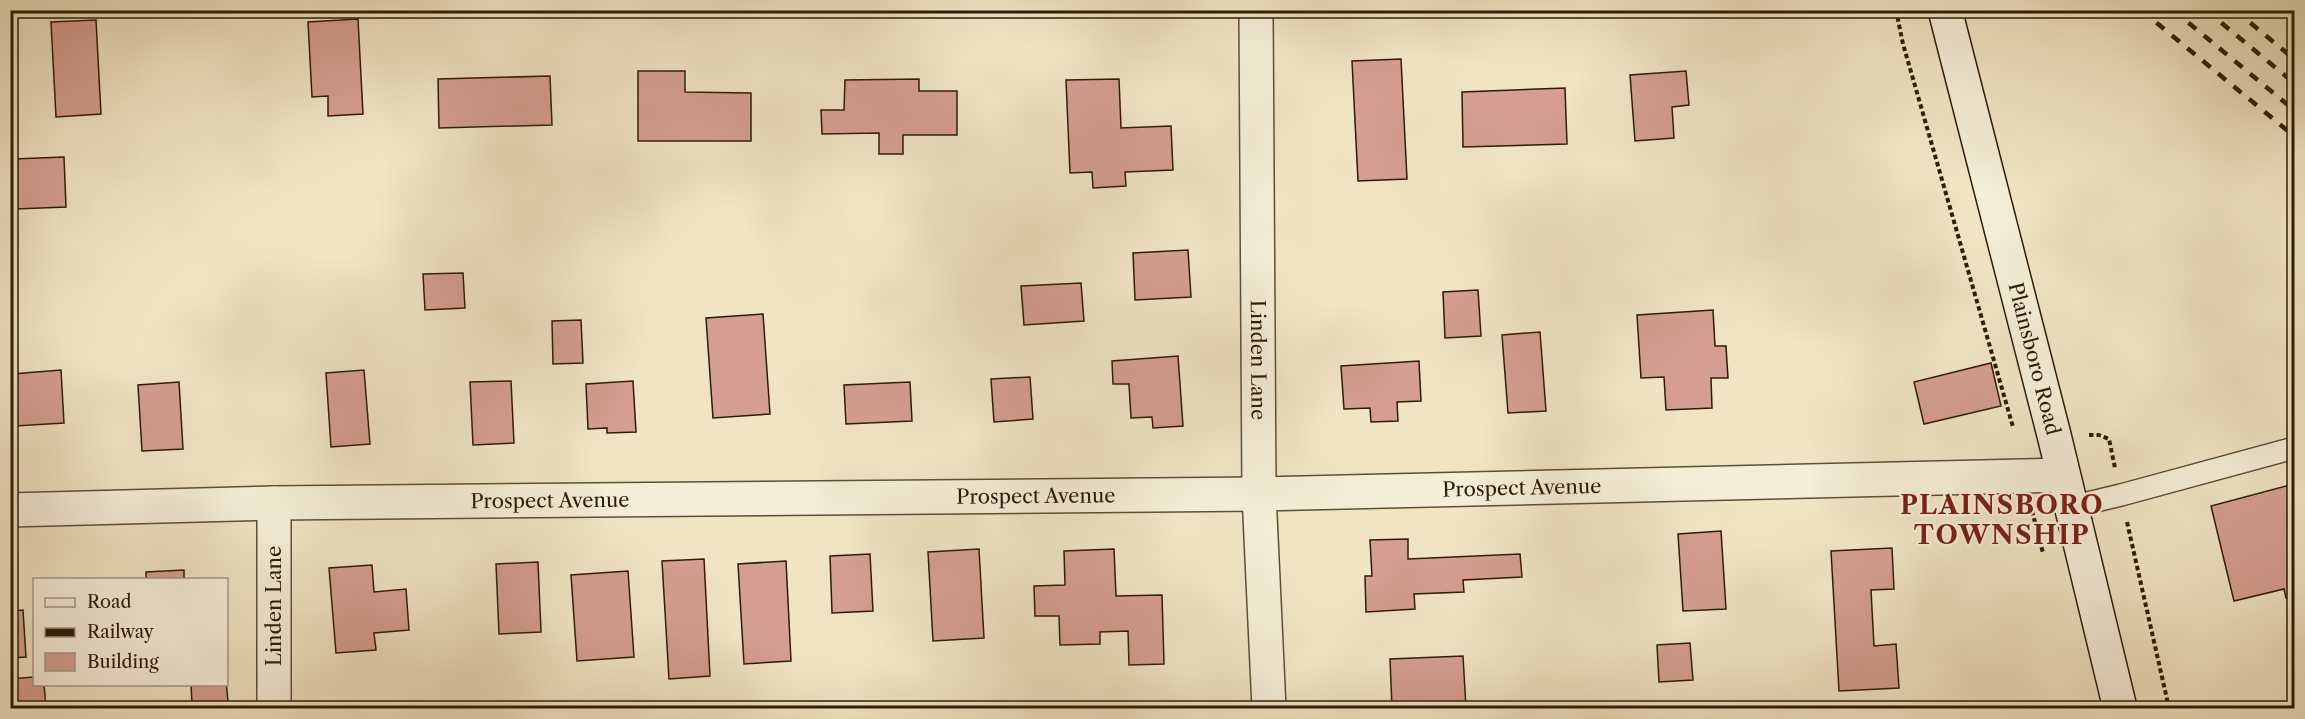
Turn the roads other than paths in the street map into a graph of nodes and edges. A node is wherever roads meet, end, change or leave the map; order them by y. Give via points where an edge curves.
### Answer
1 (1256, 10) edge
2 (1946, 10) edge
3 (2295, 448) edge
4 (2062, 475) junction
5 (1259, 494) junction
6 (274, 503) junction
7 (2071, 507) junction
8 (10, 510) edge
9 (274, 708) edge
10 (1269, 708) edge
11 (2120, 708) edge

1 - 5 street, Linden Lane
2 - 4 street, Plainsboro Road
3 - 7 lane
4 - 5 street, Prospect Avenue
4 - 7 street, Plainsboro Road
5 - 6 street, Prospect Avenue
5 - 10 street, Linden Lane
6 - 8 street, Prospect Avenue
6 - 9 street, Linden Lane
7 - 11 street, Plainsboro Road

